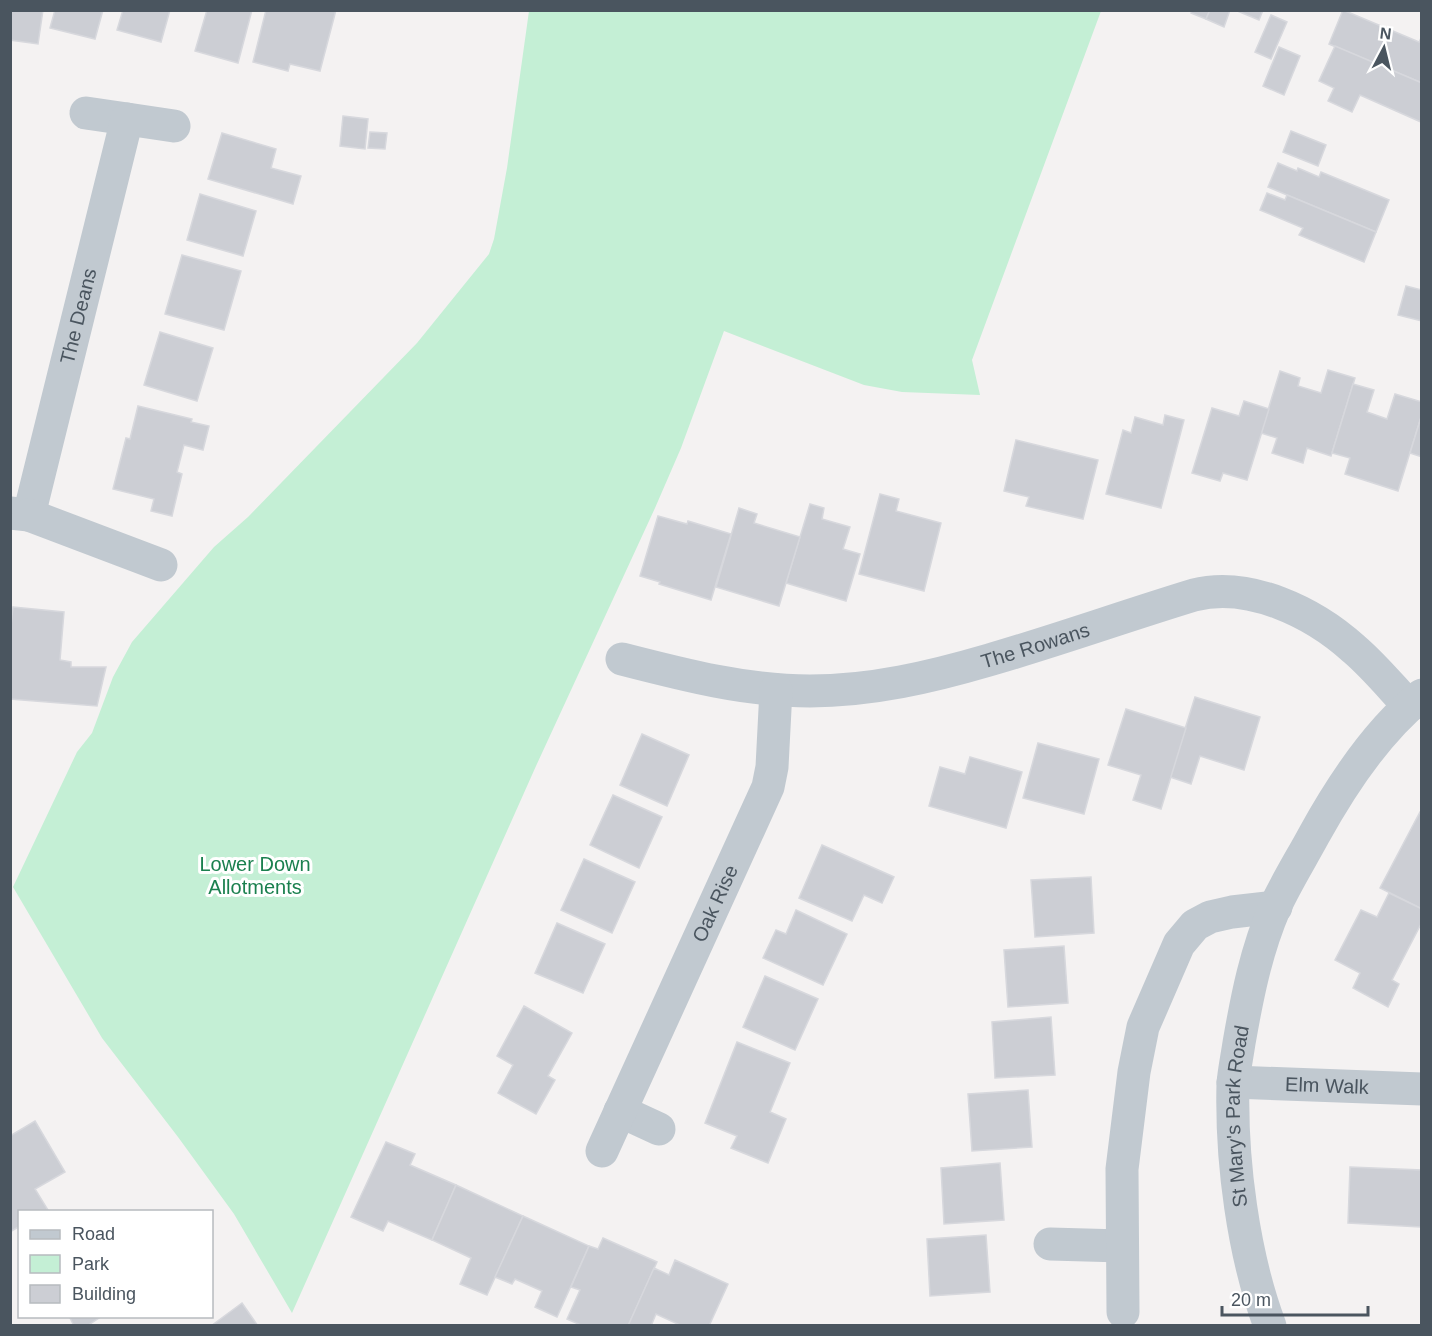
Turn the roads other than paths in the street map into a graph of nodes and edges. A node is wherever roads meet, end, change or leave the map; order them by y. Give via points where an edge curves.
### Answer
1 (86, 113) dead end
2 (127, 119) junction
3 (174, 126) dead end
4 (20, 514) edge
5 (161, 565) dead end
6 (622, 658) dead end
7 (776, 690) junction
8 (1415, 700) edge
9 (1276, 907) junction
10 (1233, 1082) junction
11 (1422, 1089) edge
12 (620, 1111) junction
13 (659, 1129) dead end
14 (602, 1151) dead end
15 (1050, 1244) dead end
16 (1122, 1246) junction
17 (1123, 1312) dead end
18 (1270, 1326) edge

1 - 2 street
2 - 3 street
2 - 4 street, The Deans
4 - 5 street, The Deans
6 - 7 street, The Rowans via 712,681
7 - 8 street, The Rowans via 837,691 939,675 1067,638 1194,595 1221,591 1266,599 1325,627
7 - 12 street, Oak Rise via 768,787
8 - 9 street, St Mary's Park Road via 1344,786
9 - 10 street, St Mary's Park Road via 1258,953 1245,1005
9 - 16 street via 1210,917 1195,925 1179,944 1143,1027 1137,1054 1122,1168
10 - 11 street, Elm Walk
10 - 18 street, St Mary's Park Road via 1239,1196 1256,1283
12 - 13 street
12 - 14 street, Oak Rise
15 - 16 street
16 - 17 street

